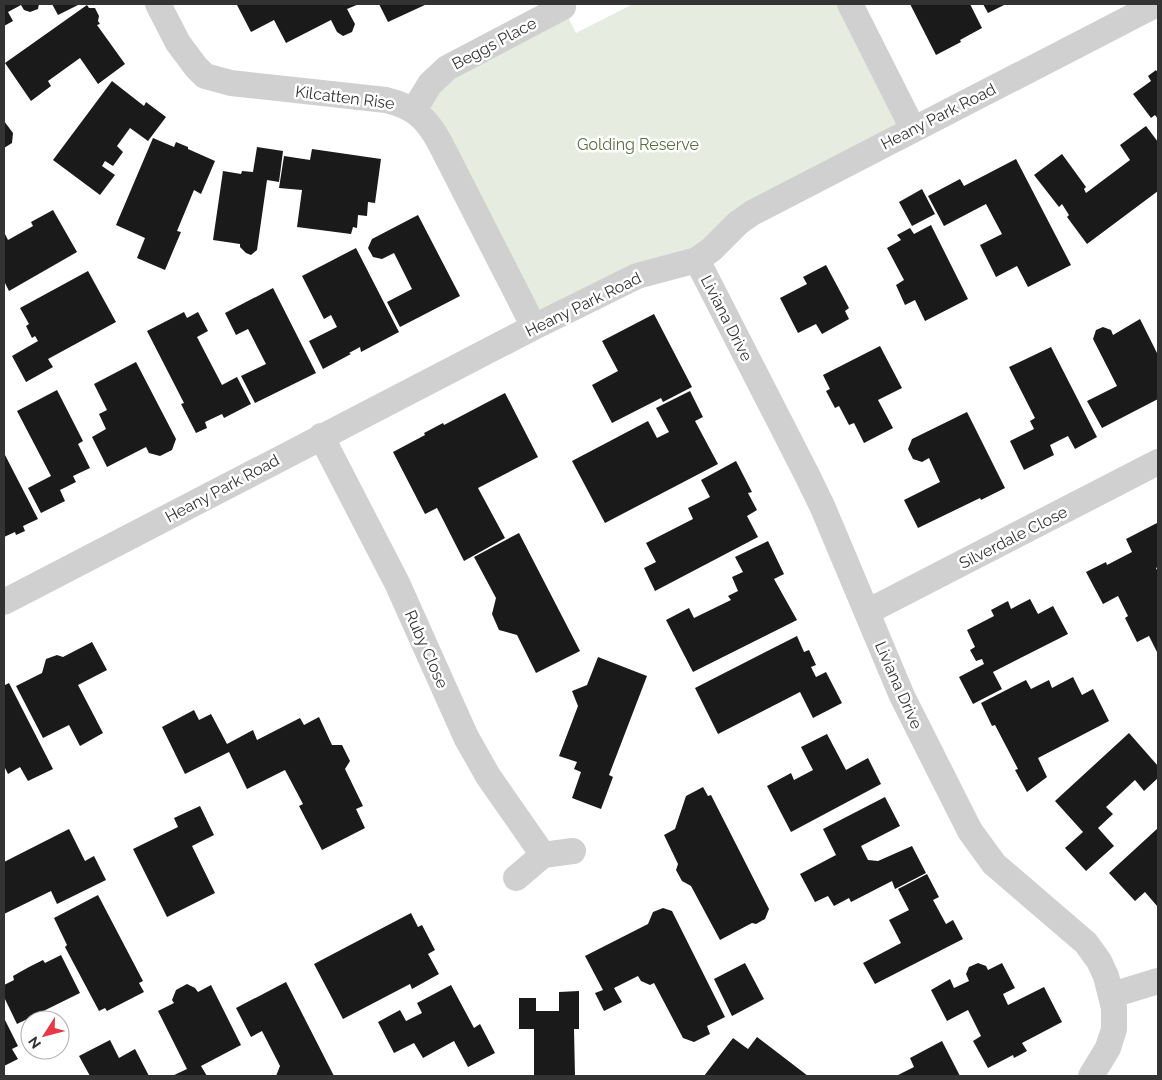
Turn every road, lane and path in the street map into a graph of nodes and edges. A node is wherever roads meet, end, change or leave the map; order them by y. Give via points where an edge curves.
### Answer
1 (158, 4) edge
2 (850, 4) edge
3 (1157, 4) edge
4 (563, 7) dead end
5 (414, 110) junction
6 (913, 129) junction
7 (697, 260) junction
8 (534, 327) junction
9 (322, 436) junction
10 (1158, 462) edge
11 (4, 602) edge
12 (867, 612) junction
13 (573, 851) dead end
14 (543, 855) junction
15 (516, 878) dead end
16 (1158, 981) edge
17 (1112, 995) junction
18 (1091, 1076) edge

1 - 5 street, Kilcatten Rise via 178,43 205,76 231,83 386,100
2 - 6 street
3 - 6 street, Heany Park Road
4 - 5 street, Beggs Place via 447,68 430,84
5 - 8 street, Kilcatten Rise via 426,120 436,136
6 - 7 street, Heany Park Road via 752,213
7 - 8 street, Heany Park Road via 638,276
7 - 12 street, Liviana Drive via 815,492
8 - 9 street, Heany Park Road
9 - 11 street, Heany Park Road
9 - 14 street, Ruby Close via 398,583 466,737 488,776
10 - 12 street, Silverdale Close
12 - 17 street, Liviana Drive via 902,696 970,831 994,864 1086,943 1106,976
13 - 14 street
14 - 15 street
16 - 17 street
17 - 18 street, Liviana Drive via 1114,1029 1108,1048

